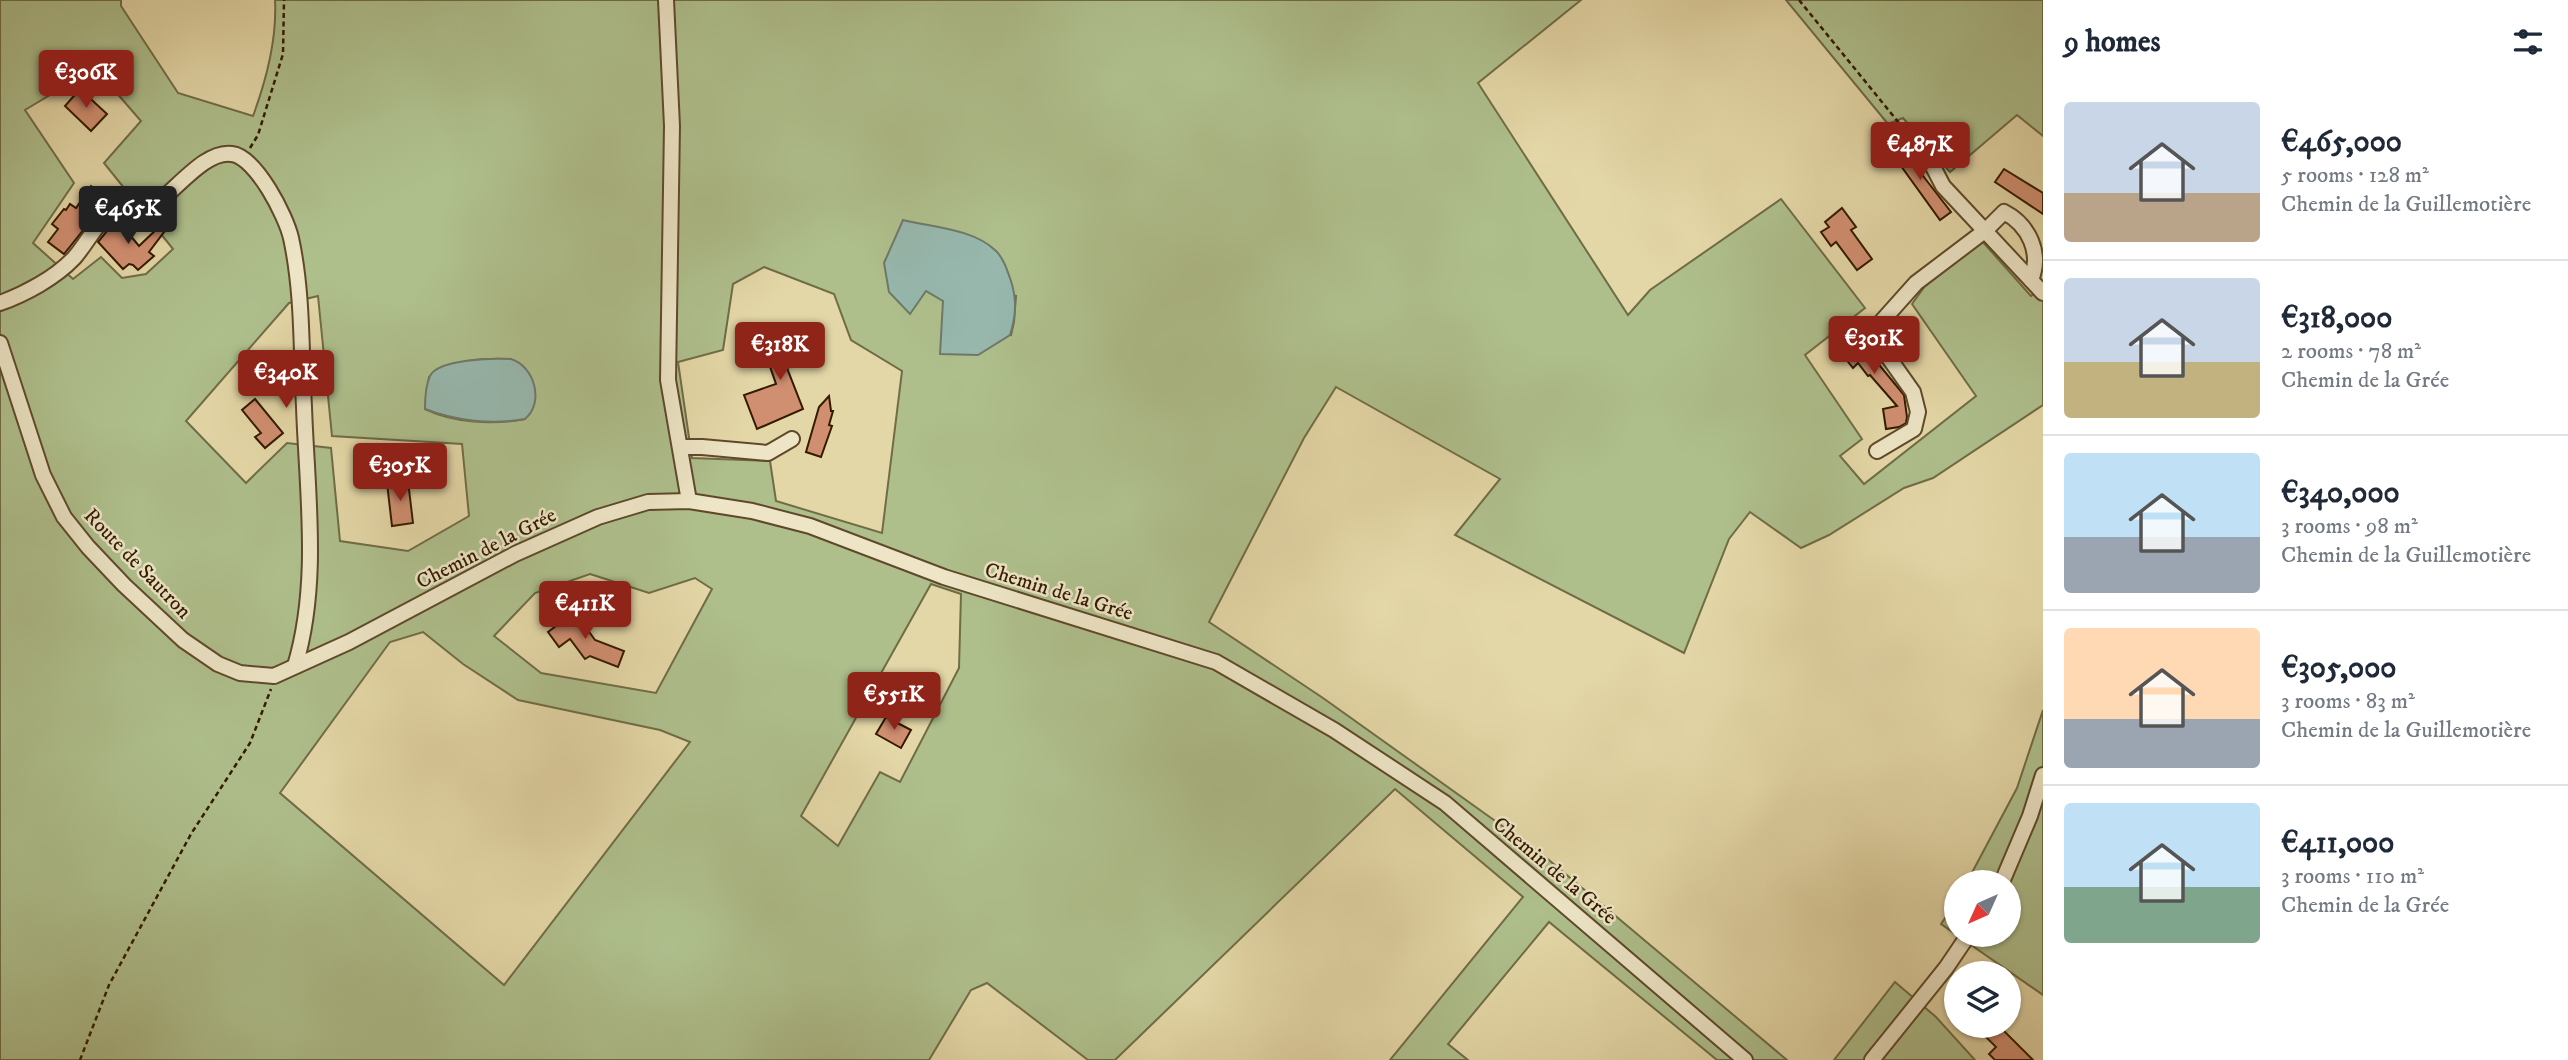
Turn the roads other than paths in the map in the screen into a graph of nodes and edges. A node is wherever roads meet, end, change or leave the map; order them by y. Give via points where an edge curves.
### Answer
1 (666, 0) edge
2 (1908, 134) road end
3 (1986, 230) junction
4 (2031, 280) junction
5 (2043, 293) edge
6 (0, 303) edge
7 (0, 343) edge
8 (793, 439) dead end
9 (681, 447) junction
10 (1877, 451) dead end
11 (689, 501) junction
12 (295, 666) junction
13 (274, 676) joint
14 (2043, 775) edge
15 (2007, 870) edge
16 (1960, 947) edge
17 (1745, 1060) edge
18 (1872, 1060) edge

1 - 9 street via 672,126 668,380
2 - 3 street via 1928,157 1943,186
3 - 4 street
3 - 4 street via 2004,212 2013,217 2036,254
3 - 10 street via 1916,283 1882,321 1877,341 1913,392 1918,412 1914,429
4 - 5 street
6 - 12 street via 59,271 111,211 138,216 213,157 233,153 258,175 284,218 299,288 309,601
7 - 13 street, Route de Sautron via 43,475 64,517 88,547 183,640 240,673
8 - 9 street via 768,453
9 - 11 street
11 - 12 street, Chemin de la Grée via 648,502 598,517
11 - 17 street, Chemin de la Grée via 810,526 944,577 1216,662 1334,730 1445,803
12 - 13 street, Chemin de la Grée
14 - 15 street
16 - 18 street

